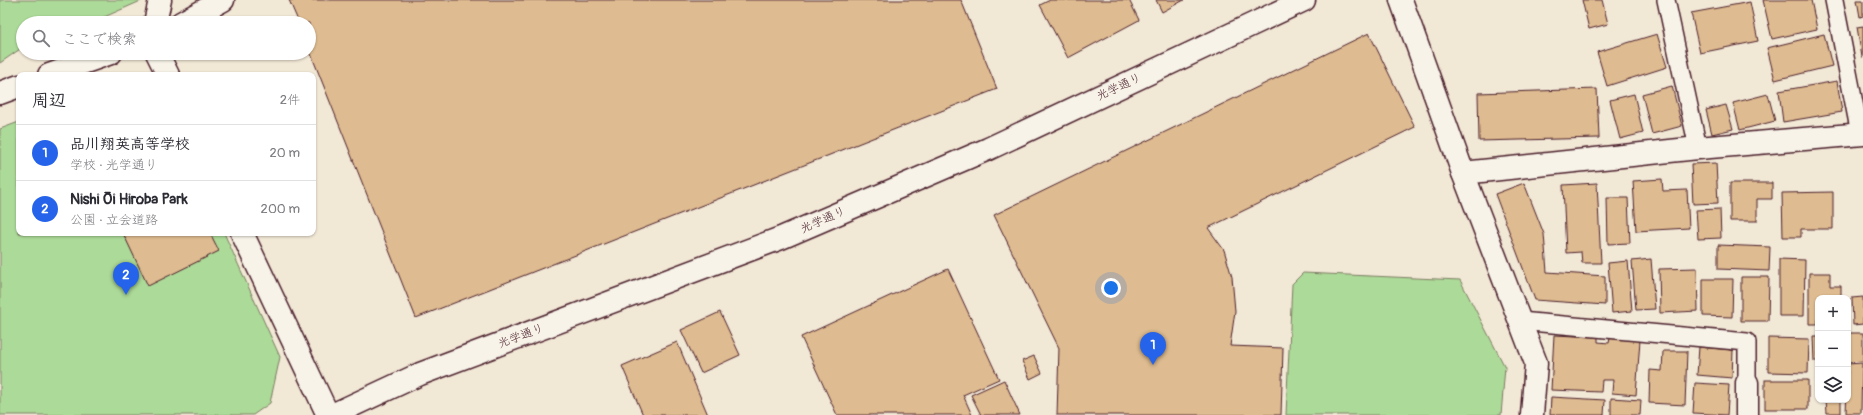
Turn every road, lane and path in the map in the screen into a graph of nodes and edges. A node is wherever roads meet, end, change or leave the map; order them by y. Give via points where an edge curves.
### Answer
1 (160, 0) edge
2 (223, 0) edge
3 (1304, 0) edge
4 (1401, 0) edge
5 (1666, 0) edge
6 (1834, 0) edge
7 (157, 16) edge
8 (194, 16) edge
9 (91, 60) edge
10 (161, 60) edge
11 (57, 72) edge
12 (167, 72) edge
13 (16, 87) edge
14 (0, 93) edge
15 (1861, 134) edge
16 (1698, 148) junction
17 (1463, 173) junction
18 (243, 236) edge
19 (1520, 321) junction
20 (1747, 383) joint
21 (328, 415) edge
22 (332, 415) edge
23 (1532, 415) edge
24 (1747, 415) edge

1 - 7 street
2 - 8 street
3 - 22 street, 光学通り via 988,148 781,238 420,374
4 - 17 street
5 - 16 lane
6 - 15 lane
9 - 11 street
10 - 12 street
13 - 14 street
15 - 16 street
16 - 17 street
17 - 19 street
18 - 21 street
19 - 20 lane via 1747,342
19 - 23 street via 1536,363
20 - 24 street

